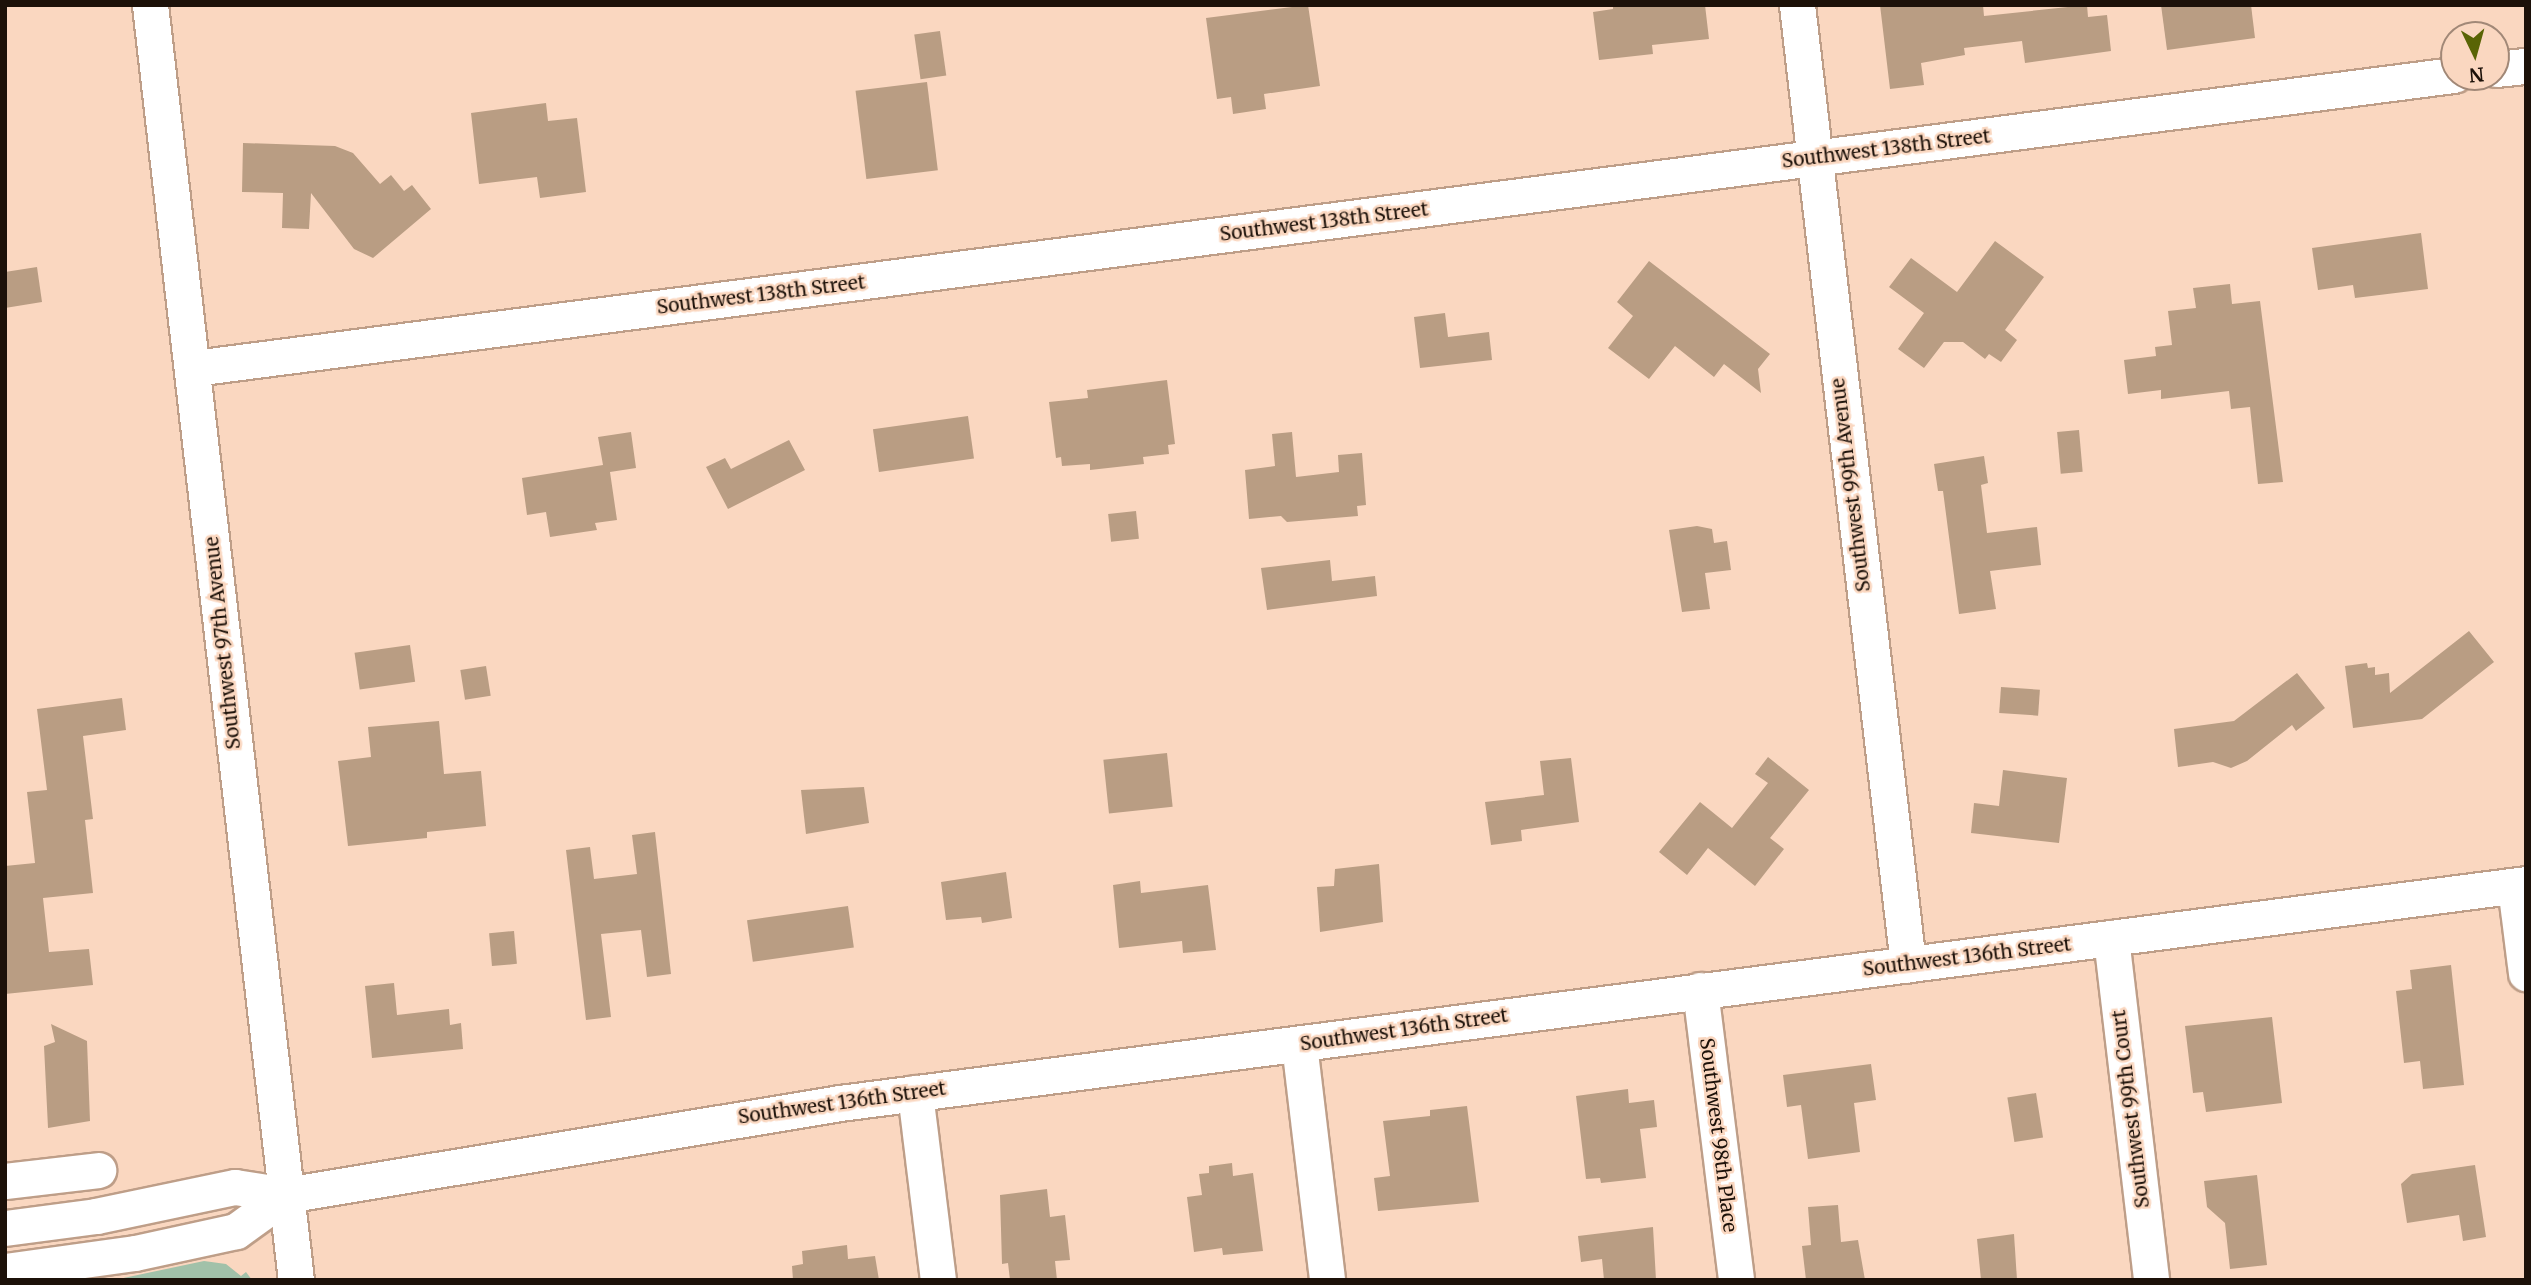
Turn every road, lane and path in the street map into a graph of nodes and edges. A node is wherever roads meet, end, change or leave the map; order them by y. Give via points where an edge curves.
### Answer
1 (150, 5) edge
2 (1797, 5) edge
3 (2440, 77) edge
4 (1815, 158) junction
5 (194, 368) junction
6 (2520, 885) edge
7 (2111, 938) junction
8 (1908, 965) junction
9 (2526, 973) edge
10 (1700, 990) junction
11 (1298, 1044) junction
12 (915, 1093) junction
13 (98, 1170) dead end
14 (5, 1181) edge
15 (286, 1195) junction
16 (5, 1228) edge
17 (5, 1270) edge
18 (296, 1280) edge
19 (938, 1280) edge
20 (1326, 1280) edge
21 (1736, 1280) edge
22 (2151, 1280) edge

1 - 5 street, Southwest 97th Avenue
2 - 4 street, Southwest 99th Avenue
3 - 4 street, Southwest 138th Street
4 - 5 street, Southwest 138th Street
4 - 8 street, Southwest 99th Avenue
5 - 15 street, Southwest 97th Avenue
6 - 7 street, Southwest 136th Street
6 - 9 street
7 - 8 street, Southwest 136th Street
7 - 22 street, Southwest 99th Court
8 - 10 street, Southwest 136th Street
10 - 11 street, Southwest 136th Street
10 - 21 street, Southwest 98th Place
11 - 12 street, Southwest 136th Street
11 - 20 street
12 - 15 street, Southwest 136th Street via 712,1122
12 - 19 street
13 - 14 street
15 - 16 street, Southwest 136th Street via 235,1187 96,1216
15 - 17 street, Southwest 136th Street via 236,1231 135,1253
15 - 18 street, Southwest 97th Avenue

